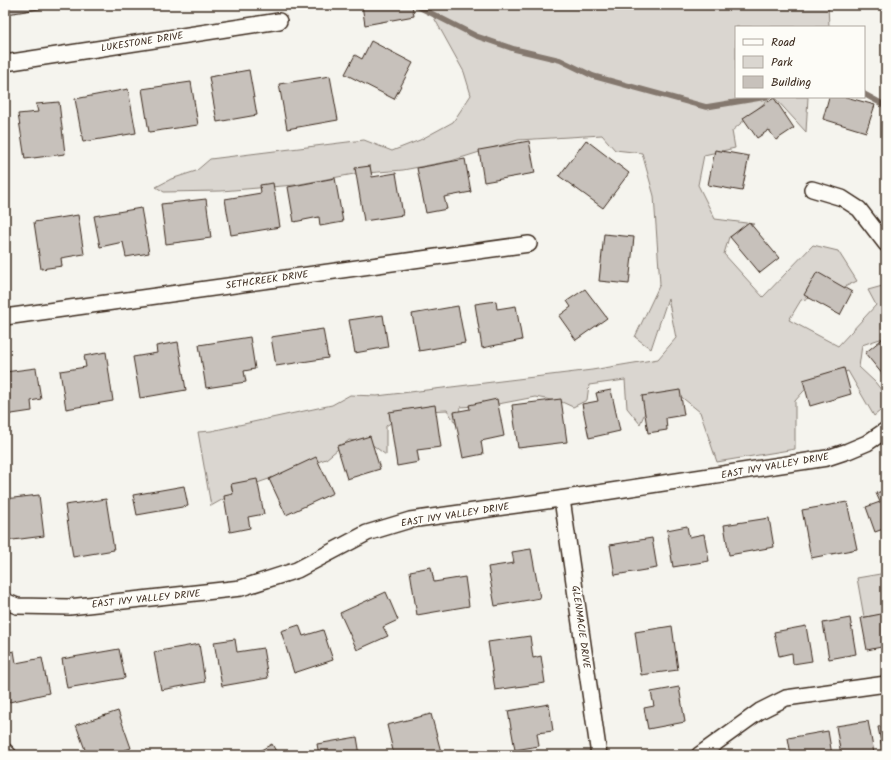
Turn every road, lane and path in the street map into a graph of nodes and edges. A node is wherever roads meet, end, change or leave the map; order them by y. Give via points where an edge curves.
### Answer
1 (279, 21) dead end
2 (5, 63) edge
3 (812, 189) dead end
4 (529, 244) dead end
5 (886, 244) edge
6 (6, 313) edge
7 (886, 430) edge
8 (562, 499) junction
9 (5, 601) edge
10 (886, 684) edge
11 (5, 751) edge
12 (9, 755) edge
13 (599, 755) edge
14 (699, 755) edge

1 - 2 street, LUKESTONE DRIVE
3 - 5 street via 842,198 859,209
4 - 6 street, SETHCREEK DRIVE
7 - 8 street, EAST IVY VALLEY DRIVE via 867,443 827,458
8 - 9 street, EAST IVY VALLEY DRIVE via 410,520 367,533 297,570 241,588 69,607 17,606
8 - 13 street, GLENMACIE DRIVE
10 - 14 street via 786,698 760,711
11 - 12 street

